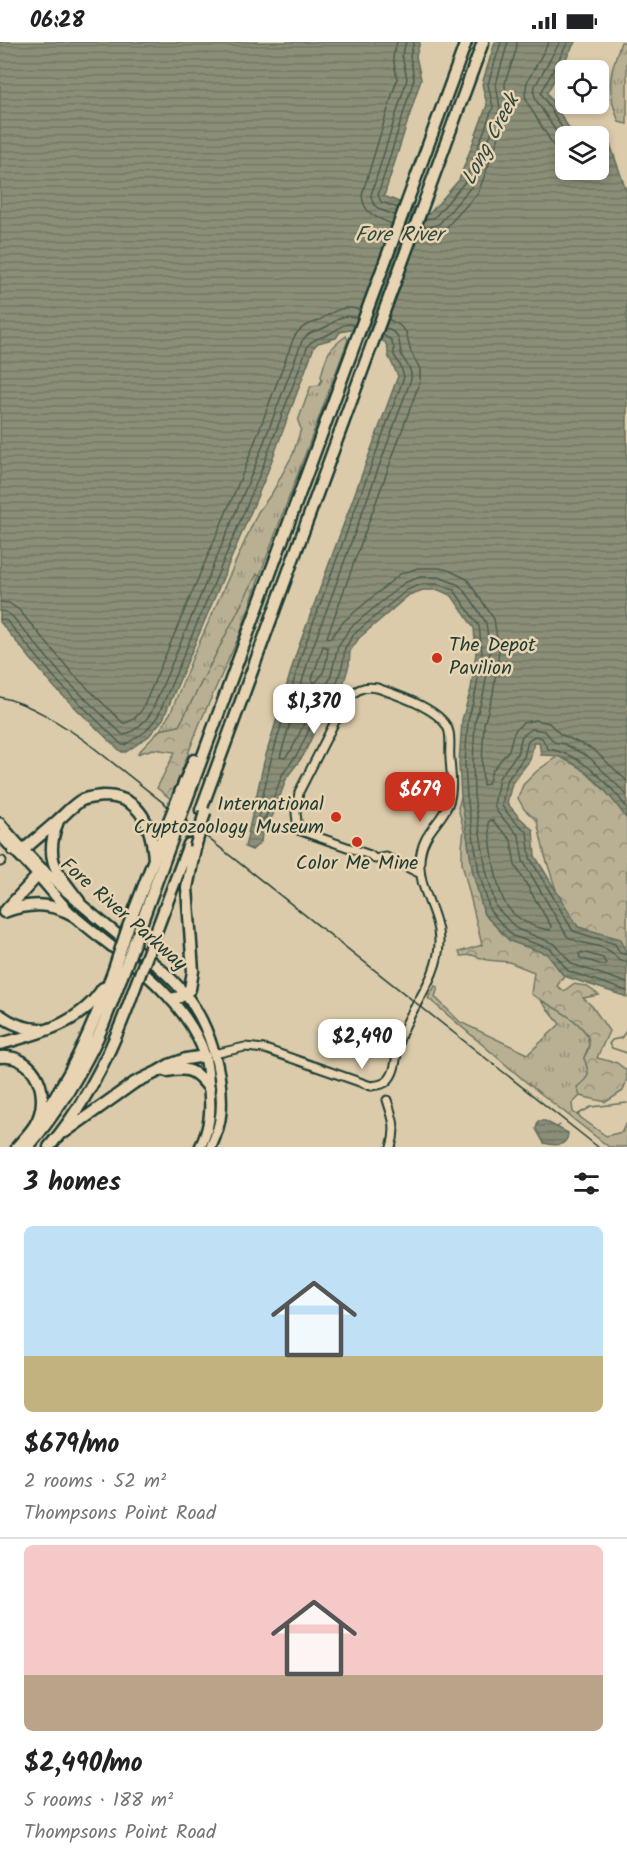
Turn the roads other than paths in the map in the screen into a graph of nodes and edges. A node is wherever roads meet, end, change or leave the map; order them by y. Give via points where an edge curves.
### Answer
1 (460, 42) edge
2 (466, 42) edge
3 (483, 42) edge
4 (449, 88) junction
5 (58, 821) junction
6 (0, 823) edge
7 (170, 831) junction
8 (0, 835) edge
9 (192, 846) junction
10 (18, 849) junction
11 (154, 860) junction
12 (41, 873) junction
13 (419, 873) junction
14 (79, 902) junction
15 (2, 914) edge
16 (73, 915) junction
17 (117, 974) junction
18 (185, 993) junction
19 (171, 999) junction
20 (0, 1015) edge
21 (56, 1028) junction
22 (0, 1044) edge
23 (209, 1055) junction
24 (0, 1057) edge
25 (158, 1072) junction
26 (209, 1088) junction
27 (387, 1100) dead end
28 (36, 1124) junction
29 (58, 1137) junction
30 (17, 1147) edge
31 (28, 1147) edge
32 (49, 1147) edge
33 (200, 1147) edge
34 (211, 1147) edge
35 (391, 1147) edge

1 - 4 highway
2 - 4 highway
3 - 9 highway, bridge via 217,767
4 - 7 highway, bridge
5 - 10 highway via 28,846
5 - 11 highway via 70,808 90,797 121,800 142,814 153,840
5 - 14 highway via 51,845 53,863
6 - 10 main road, Fore River Parkway
7 - 11 highway
7 - 17 highway, bridge via 137,935
8 - 10 main road, Fore River Parkway
9 - 18 highway via 187,888 193,971 190,989
9 - 29 highway, bridge via 112,1045
10 - 12 main road, Fore River Parkway
11 - 17 highway, bridge via 128,927
12 - 14 main road, Fore River Parkway
12 - 15 highway
12 - 16 main road, Fore River Parkway
13 - 13 street via 386,858 375,859 298,830 299,792 346,700 360,688 377,688 419,706 439,717 450,734 451,795 425,840
13 - 23 street via 436,918 439,951 431,979 412,1009 389,1080 371,1086 254,1047
14 - 18 main road, Fore River Parkway
15 - 16 highway via 21,906 40,905
16 - 19 main road, Fore River Parkway
17 - 21 highway via 92,1002
17 - 28 highway via 80,1052
17 - 31 highway via 99,1035 57,1109
18 - 19 highway
18 - 23 main road, Fore River Parkway via 210,1041
19 - 23 main road, Fore River Parkway
20 - 21 highway via 29,1028
21 - 22 highway
23 - 25 highway via 168,1065
23 - 26 main road, Fore River Parkway
23 - 34 main road, Fore River Parkway via 218,1068 221,1092 219,1127
24 - 28 highway via 21,1062 35,1073 42,1096
25 - 26 highway via 188,1069
25 - 29 highway via 134,1083
26 - 33 main road, Fore River Parkway via 209,1120
27 - 35 street via 393,1113 395,1136
28 - 30 highway
29 - 32 highway

